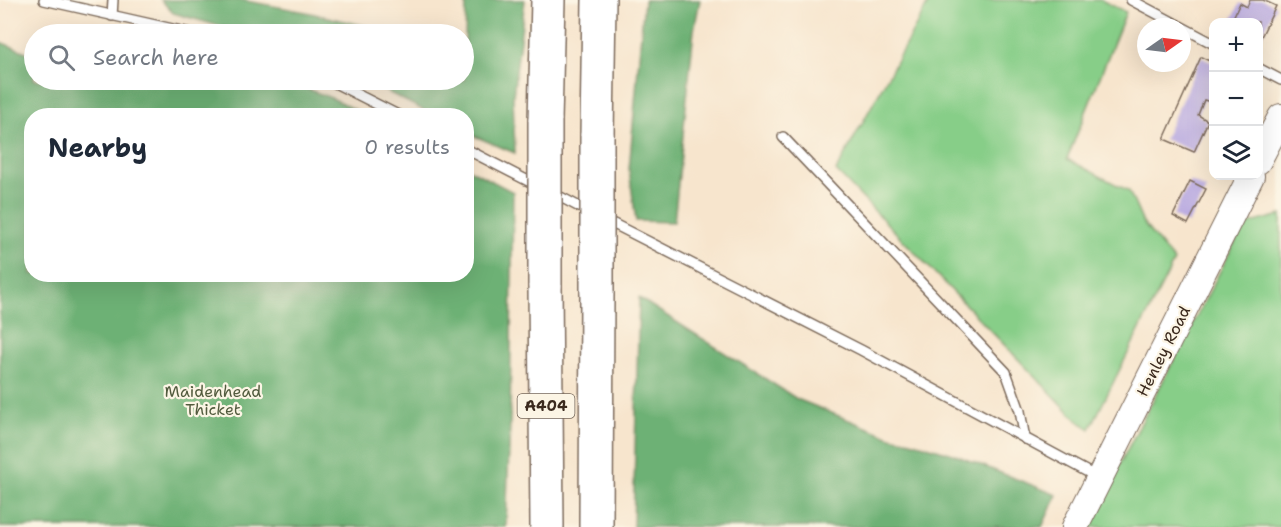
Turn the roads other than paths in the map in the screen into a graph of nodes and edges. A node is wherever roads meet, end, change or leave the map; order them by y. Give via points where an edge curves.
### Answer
1 (44, 0) edge
2 (113, 0) edge
3 (548, 0) edge
4 (599, 0) edge
5 (1131, 0) edge
6 (112, 16) junction
7 (149, 24) edge
8 (1209, 41) edge
9 (1263, 71) edge
10 (1281, 80) edge
11 (349, 90) edge
12 (384, 108) edge
13 (1281, 117) edge
14 (783, 137) dead end
15 (1263, 151) edge
16 (474, 153) edge
17 (1249, 180) edge
18 (1025, 439) junction
19 (1099, 478) junction
20 (547, 527) edge
21 (596, 527) edge
22 (1075, 527) edge

1 - 6 lane
2 - 6 lane
3 - 20 highway, A404, bridge via 544,122
4 - 21 highway, A404, bridge
5 - 8 lane
6 - 7 lane
9 - 10 lane
11 - 12 lane
13 - 15 street
14 - 18 lane via 1006,372
16 - 18 lane via 861,350
17 - 19 street, Henley Road
18 - 19 lane
19 - 22 street, Henley Road

